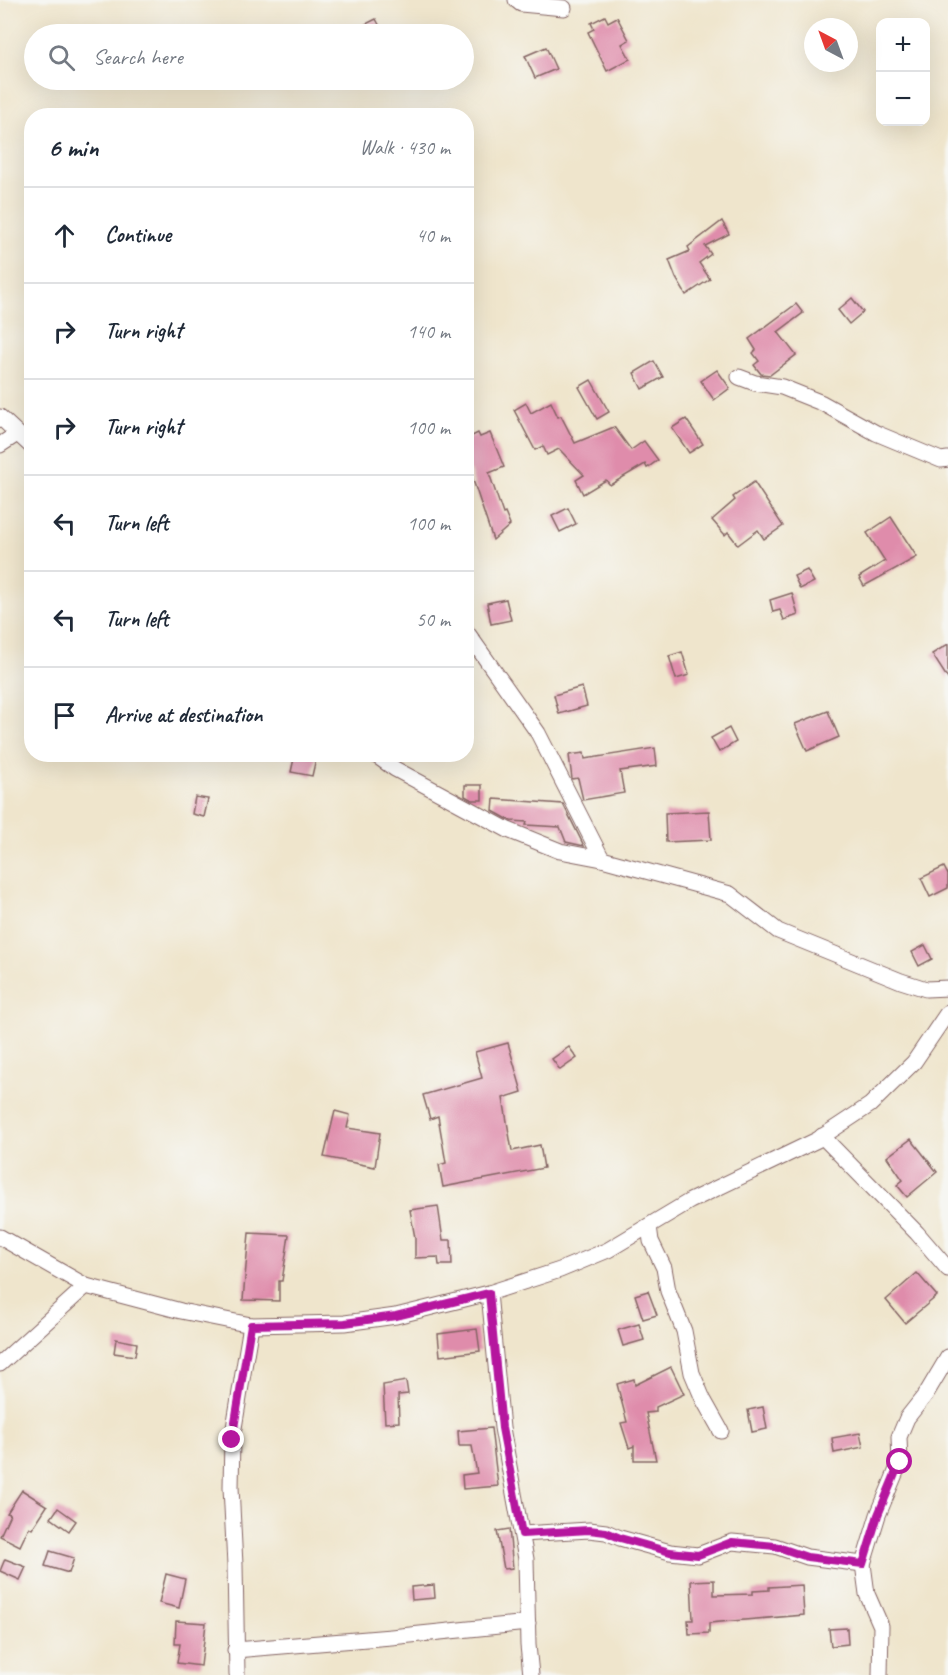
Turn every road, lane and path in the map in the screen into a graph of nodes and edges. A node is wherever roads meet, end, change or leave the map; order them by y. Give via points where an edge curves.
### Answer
1 (516, 0) edge
2 (564, 8) dead end
3 (739, 377) dead end
4 (0, 417) edge
5 (0, 427) edge
6 (17, 434) junction
7 (24, 440) edge
8 (0, 446) edge
9 (948, 459) edge
10 (474, 642) edge
11 (385, 762) edge
12 (602, 859) junction
13 (948, 988) edge
14 (948, 1012) edge
15 (822, 1136) junction
16 (649, 1226) junction
17 (0, 1236) edge
18 (948, 1269) edge
19 (86, 1286) junction
20 (489, 1293) junction
21 (251, 1325) junction
22 (948, 1357) edge
23 (0, 1364) edge
24 (721, 1431) dead end
25 (522, 1534) junction
26 (863, 1564) junction
27 (528, 1623) junction
28 (235, 1650) junction
29 (237, 1675) edge
30 (531, 1675) edge
31 (880, 1675) edge

1 - 2 street via 521,4
3 - 9 street via 782,387 822,403 876,433
4 - 6 street
5 - 6 street
6 - 7 street
6 - 8 street
10 - 12 street via 538,733
11 - 12 street via 508,831 560,851
12 - 13 street via 730,894 778,931 901,981 926,989
14 - 15 street via 914,1062 870,1105
15 - 16 street via 690,1201
15 - 18 street
16 - 20 street via 608,1250
16 - 24 street via 684,1331 692,1373
17 - 19 street
19 - 21 street
19 - 23 street
20 - 21 street via 355,1322
20 - 25 street via 502,1428
21 - 28 street via 232,1440
22 - 26 street via 907,1418 899,1437 900,1462
25 - 26 street via 606,1532 670,1552 698,1555 732,1542 775,1546 807,1557
25 - 27 street
26 - 31 street via 867,1594 881,1626
27 - 28 street
27 - 30 street
28 - 29 street

